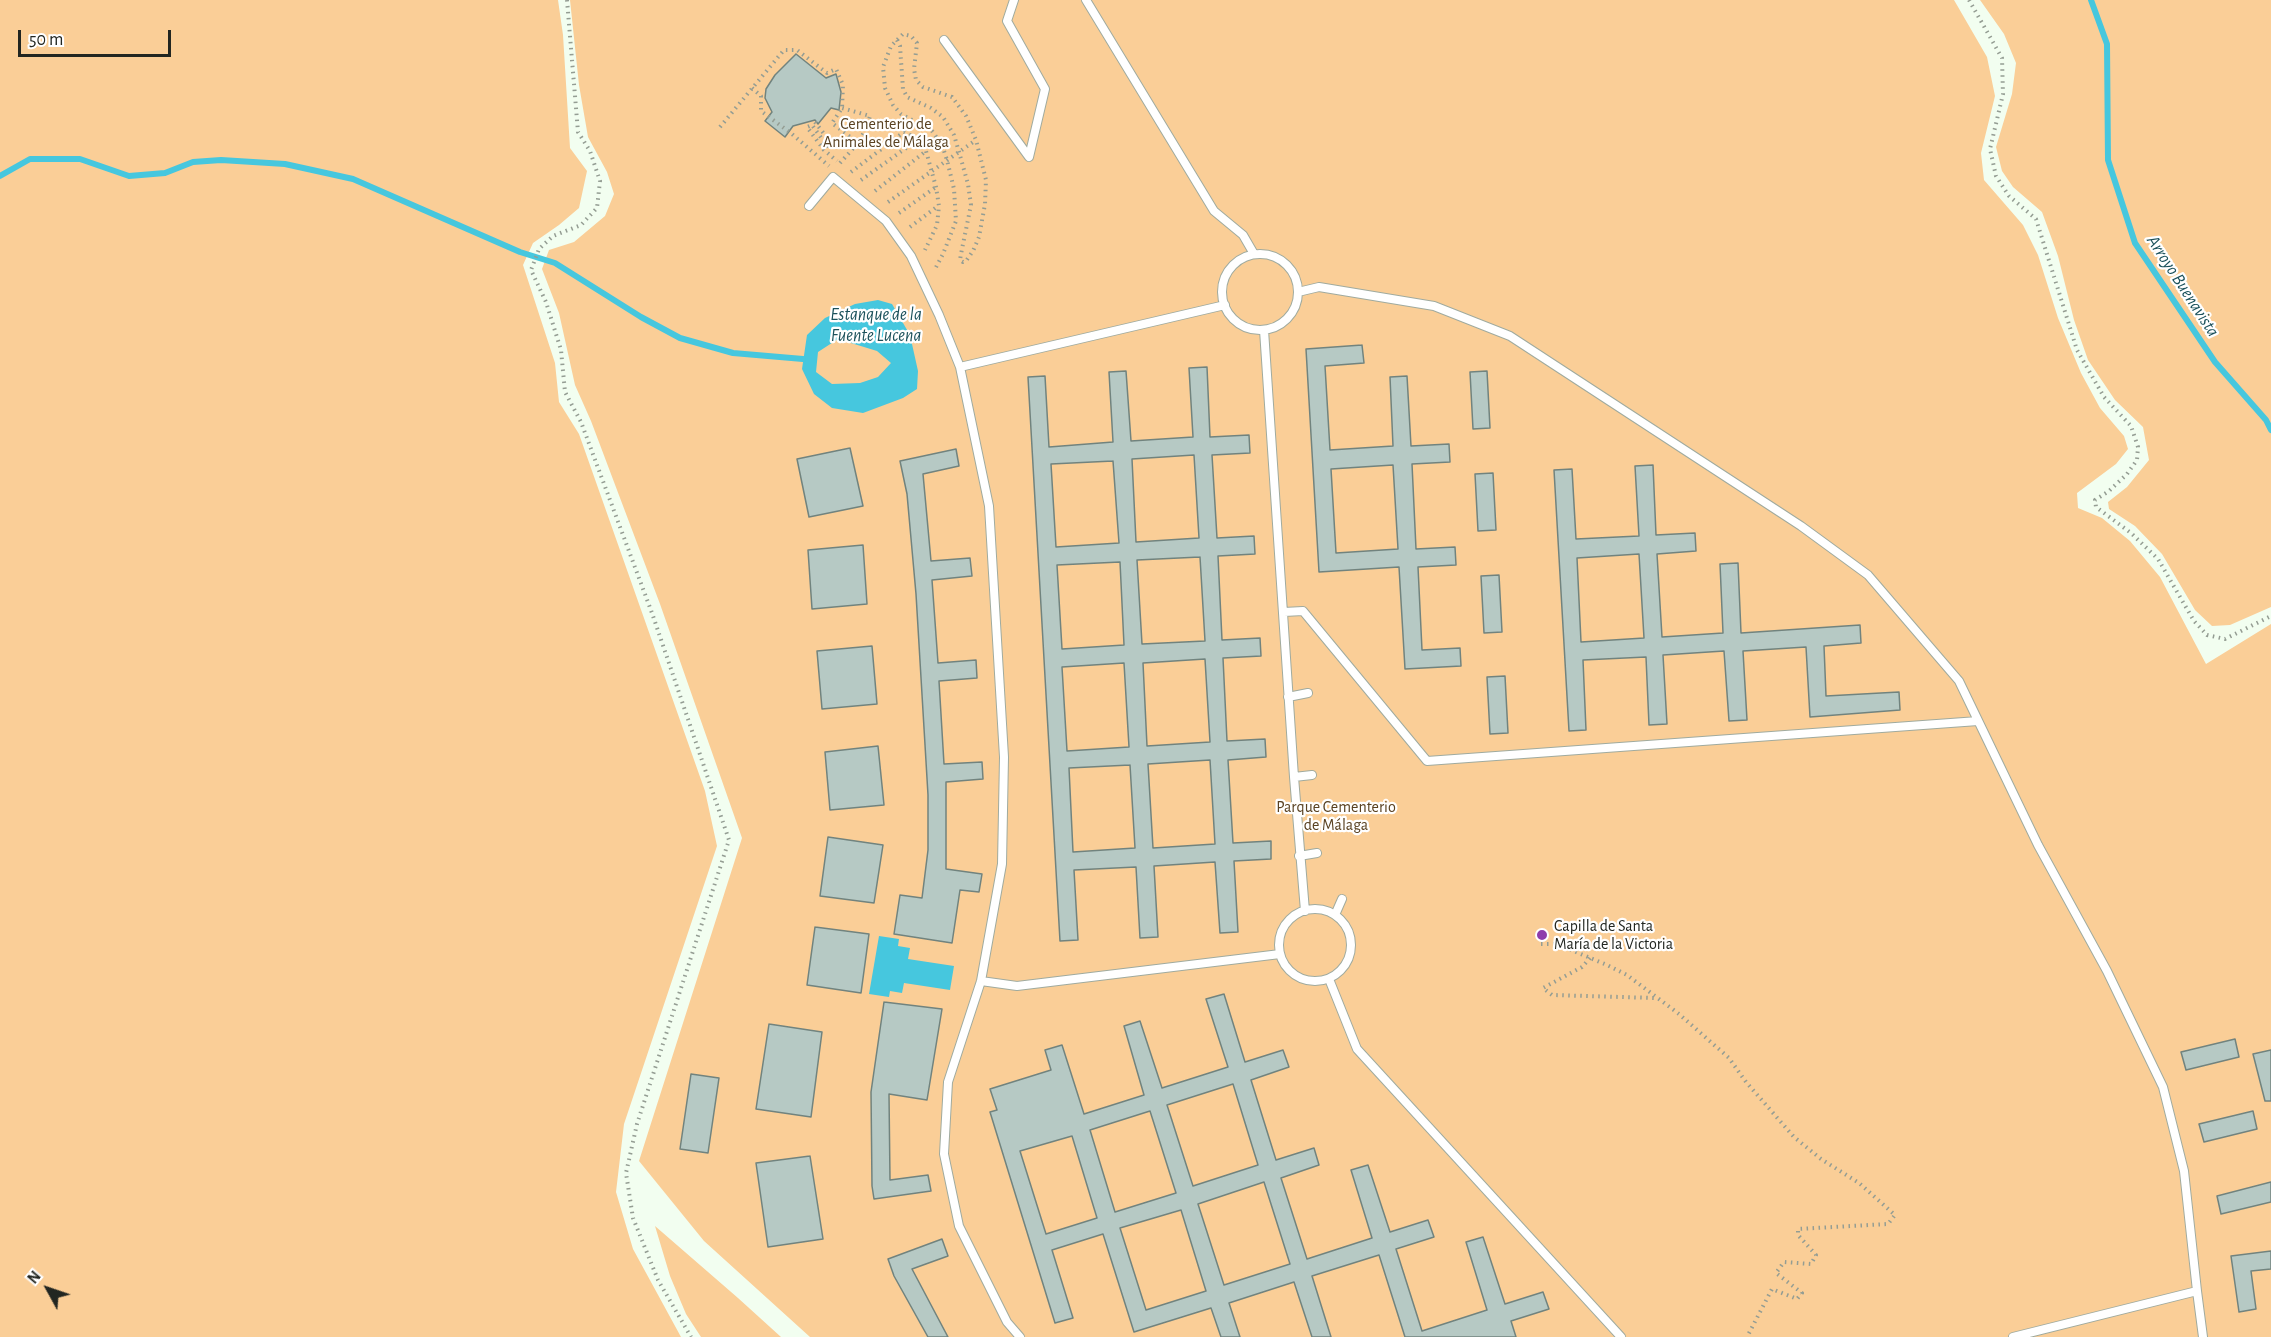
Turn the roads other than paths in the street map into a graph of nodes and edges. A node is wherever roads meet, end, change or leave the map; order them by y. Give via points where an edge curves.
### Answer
1 (1014, 0) edge
2 (1086, 0) edge
3 (944, 40) dead end
4 (809, 206) dead end
5 (1254, 254) junction
6 (1298, 292) junction
7 (1224, 305) junction
8 (1264, 330) junction
9 (960, 367) junction
10 (1284, 612) junction
11 (1308, 693) dead end
12 (1288, 697) junction
13 (1978, 721) junction
14 (1312, 775) dead end
15 (1294, 777) junction
16 (1317, 854) dead end
17 (1299, 856) junction
18 (1342, 899) dead end
19 (1305, 911) junction
20 (1335, 915) junction
21 (1280, 954) junction
22 (1329, 979) junction
23 (981, 981) junction
24 (2197, 1291) junction
25 (1020, 1337) edge
26 (1621, 1337) edge
27 (2013, 1337) edge
28 (2204, 1337) edge

1 - 3 lane via 1007,21 1046,88 1029,158
2 - 5 lane via 1214,211 1243,235
4 - 9 lane via 833,177 886,221 911,256
5 - 6 lane via 1270,255 1285,263 1295,276
5 - 7 lane via 1227,273 1222,289
6 - 8 lane via 1288,317
6 - 13 lane via 1319,287 1434,306 1509,336 1801,526 1868,575 1959,681
7 - 8 lane via 1233,319 1247,328
7 - 9 lane
8 - 10 lane
9 - 23 lane via 989,506 1004,757 1002,864
10 - 12 lane
10 - 13 lane via 1303,611 1427,761
11 - 12 lane
12 - 15 lane
13 - 24 lane via 2163,1087 2184,1171
14 - 15 lane
15 - 17 lane
16 - 17 lane
17 - 19 lane
18 - 20 lane
19 - 20 lane via 1326,910
19 - 21 lane via 1284,927 1279,940
20 - 22 lane via 1347,926 1352,941 1350,957 1342,970
21 - 22 lane via 1286,968 1298,978 1314,982
21 - 23 lane via 1017,986
22 - 26 lane via 1357,1049
23 - 25 lane via 948,1082 944,1154 959,1226 1007,1322
24 - 27 lane
24 - 28 lane

